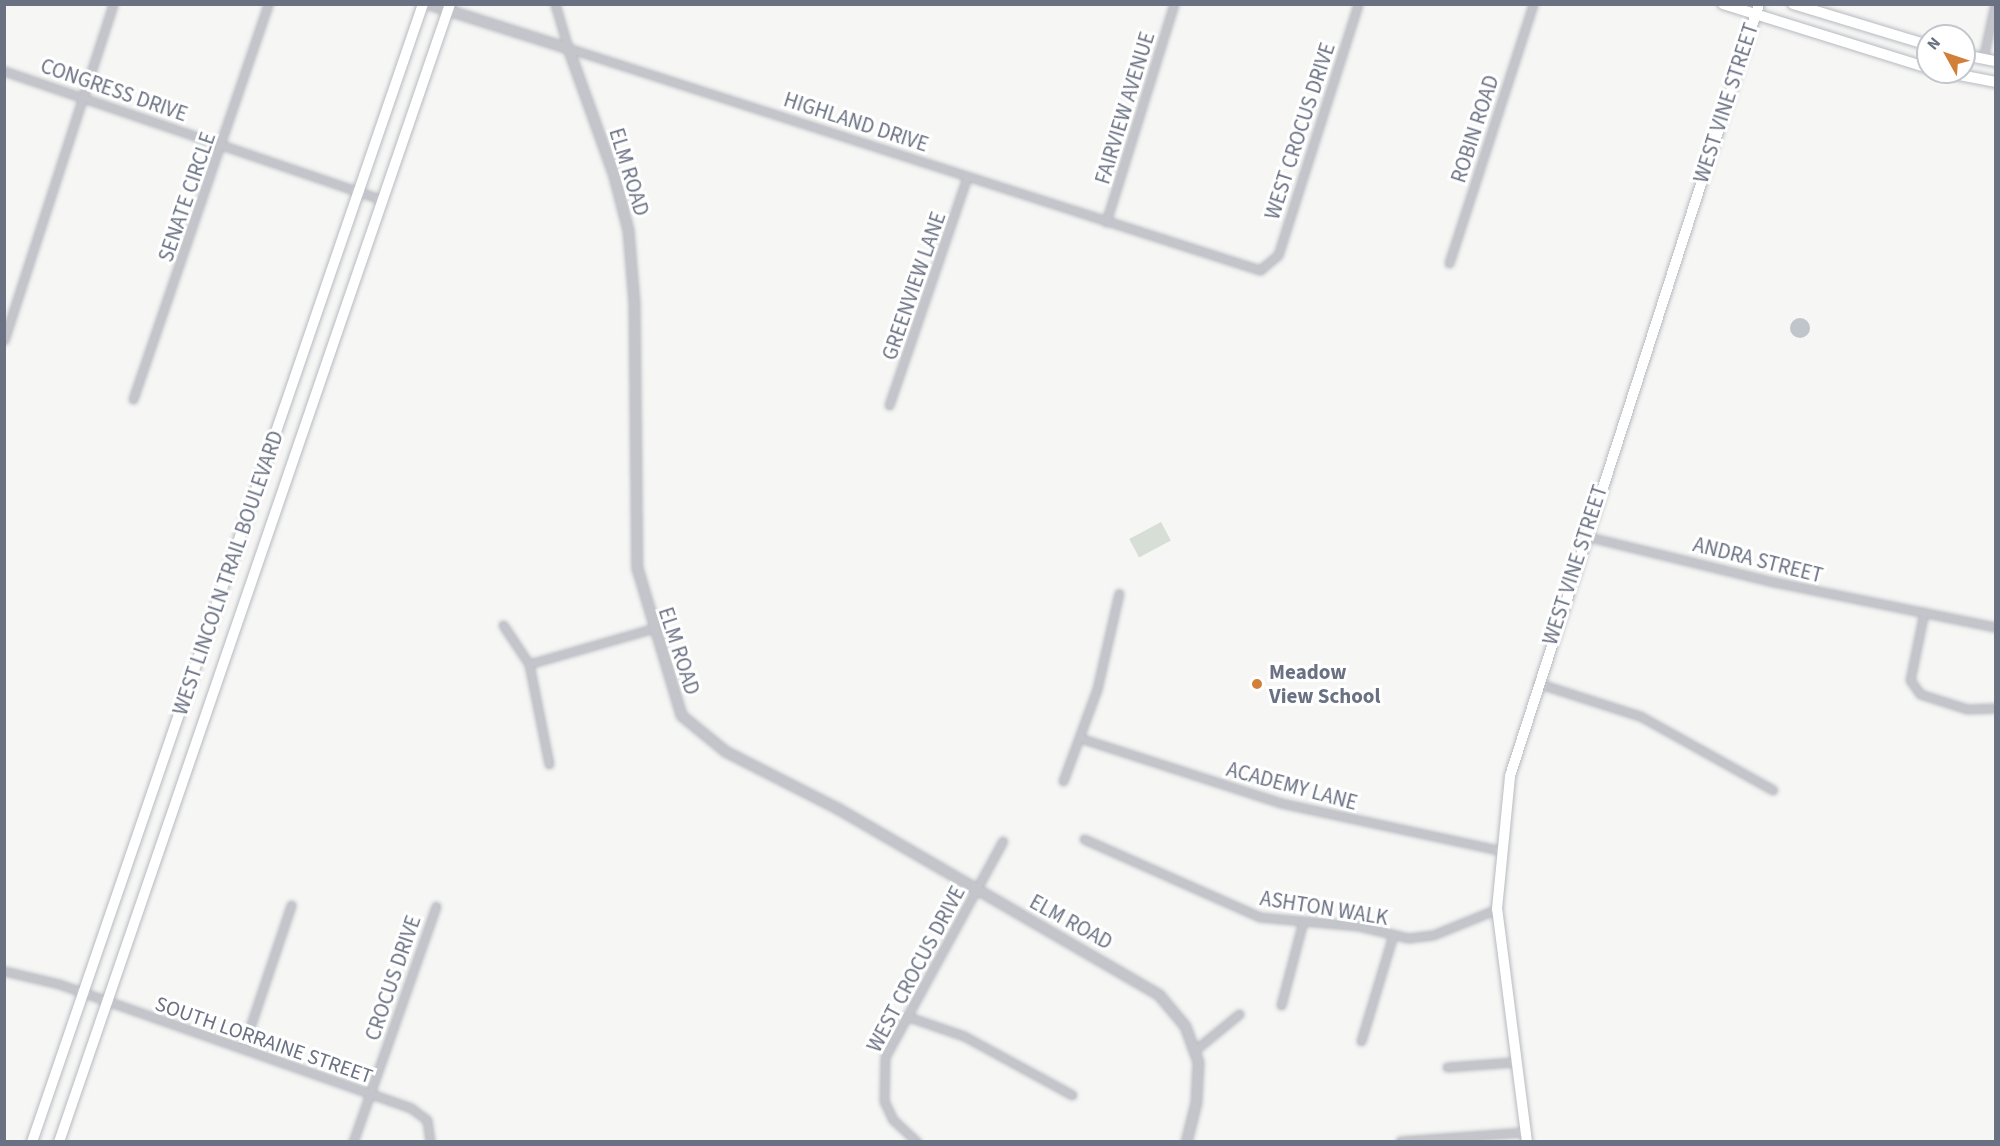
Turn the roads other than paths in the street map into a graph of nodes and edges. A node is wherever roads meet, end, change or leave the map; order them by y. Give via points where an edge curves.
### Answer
1 (113, 4) edge
2 (268, 4) edge
3 (423, 4) edge
4 (429, 4) edge
5 (555, 4) edge
6 (1174, 4) edge
7 (1358, 4) edge
8 (1533, 4) edge
9 (1723, 4) edge
10 (1793, 4) edge
11 (1995, 4) edge
12 (449, 7) edge
13 (1757, 10) edge
14 (1916, 41) edge
15 (568, 48) junction
16 (1976, 58) edge
17 (1983, 59) junction
18 (1995, 61) edge
19 (1916, 64) edge
20 (4, 70) edge
21 (1976, 78) edge
22 (1995, 82) edge
23 (83, 97) junction
24 (223, 145) junction
25 (967, 177) junction
26 (359, 192) junction
27 (383, 200) junction
28 (1106, 222) junction
29 (1449, 263) dead end
30 (1271, 266) joint
31 (4, 340) edge
32 (133, 399) dead end
33 (889, 405) dead end
34 (1584, 535) junction
35 (1119, 593) dead end
36 (1924, 612) junction
37 (503, 625) dead end
38 (1995, 627) edge
39 (651, 629) junction
40 (529, 664) junction
41 (1536, 683) junction
42 (1995, 708) edge
43 (1080, 738) junction
44 (549, 764) dead end
45 (1063, 781) dead end
46 (1773, 790) dead end
47 (1084, 838) dead end
48 (1003, 841) dead end
49 (1499, 849) junction
50 (977, 890) junction
51 (291, 905) dead end
52 (436, 906) dead end
53 (1497, 909) junction
54 (1303, 921) junction
55 (1393, 935) junction
56 (4, 971) edge
57 (83, 993) junction
58 (108, 1004) junction
59 (1281, 1005) dead end
60 (1239, 1014) dead end
61 (906, 1016) junction
62 (1361, 1041) dead end
63 (243, 1048) junction
64 (1195, 1050) junction
65 (1514, 1062) junction
66 (1448, 1066) dead end
67 (370, 1094) junction
68 (1072, 1095) dead end
69 (1526, 1137) edge
70 (32, 1142) edge
71 (59, 1142) edge
72 (353, 1142) edge
73 (430, 1142) edge
74 (917, 1142) edge
75 (1186, 1142) edge
76 (1400, 1142) edge

1 - 23 street
2 - 24 street, SENATE CIRCLE
3 - 26 main road, WEST LINCOLN TRAIL BOULEVARD
4 - 12 street, HIGHLAND DRIVE
5 - 15 street, ELM ROAD
6 - 28 street, FAIRVIEW AVENUE
7 - 30 street, WEST CROCUS DRIVE
8 - 29 street, ROBIN ROAD
9 - 13 main road
10 - 14 main road
11 - 17 street
12 - 15 street, HIGHLAND DRIVE
12 - 27 main road, WEST LINCOLN TRAIL BOULEVARD
13 - 19 main road
13 - 34 main road, WEST VINE STREET
15 - 25 street, HIGHLAND DRIVE
15 - 39 street, ELM ROAD via 628,230 634,303 634,537
16 - 17 main road
17 - 18 main road
20 - 23 street, CONGRESS DRIVE
21 - 22 main road
23 - 24 street, CONGRESS DRIVE
23 - 31 street
24 - 26 street, CONGRESS DRIVE
24 - 32 street, SENATE CIRCLE
25 - 28 street, HIGHLAND DRIVE
25 - 33 street, GREENVIEW LANE
26 - 27 street, CONGRESS DRIVE
26 - 57 main road, WEST LINCOLN TRAIL BOULEVARD
27 - 58 main road, WEST LINCOLN TRAIL BOULEVARD
28 - 30 street, HIGHLAND DRIVE via 1260,270
34 - 36 street, ANDRA STREET
34 - 41 main road, WEST VINE STREET
35 - 43 street
36 - 38 street, ANDRA STREET
36 - 42 street via 1910,680 1920,694 1967,708
37 - 40 street
39 - 40 street
39 - 50 street, ELM ROAD via 674,702 701,735
40 - 44 street
41 - 46 street via 1640,716
41 - 49 main road, WEST VINE STREET via 1510,776
43 - 45 street
43 - 49 street, ACADEMY LANE via 1281,803
47 - 54 street, ASHTON WALK via 1260,917
48 - 50 street, WEST CROCUS DRIVE
49 - 53 main road, WEST VINE STREET
50 - 61 street, WEST CROCUS DRIVE
50 - 64 street, ELM ROAD via 1148,987 1177,1015
51 - 63 street
52 - 67 street, CROCUS DRIVE
53 - 55 street, ASHTON WALK via 1433,935
53 - 65 main road, WEST VINE STREET
54 - 55 street, ASHTON WALK via 1359,926
54 - 59 street
55 - 62 street
56 - 57 street, SOUTH LORRAINE STREET
57 - 58 street, SOUTH LORRAINE STREET
57 - 70 main road, WEST LINCOLN TRAIL BOULEVARD
58 - 63 street, SOUTH LORRAINE STREET
58 - 71 main road, WEST LINCOLN TRAIL BOULEVARD
60 - 64 street
61 - 68 street via 964,1036
61 - 74 street, WEST CROCUS DRIVE via 885,1057 881,1090 893,1120
63 - 67 street, SOUTH LORRAINE STREET
64 - 75 street, ELM ROAD via 1198,1089
65 - 66 street
65 - 69 main road, WEST VINE STREET
67 - 72 street, CROCUS DRIVE
67 - 73 street, SOUTH LORRAINE STREET via 411,1108 427,1120
69 - 76 street

